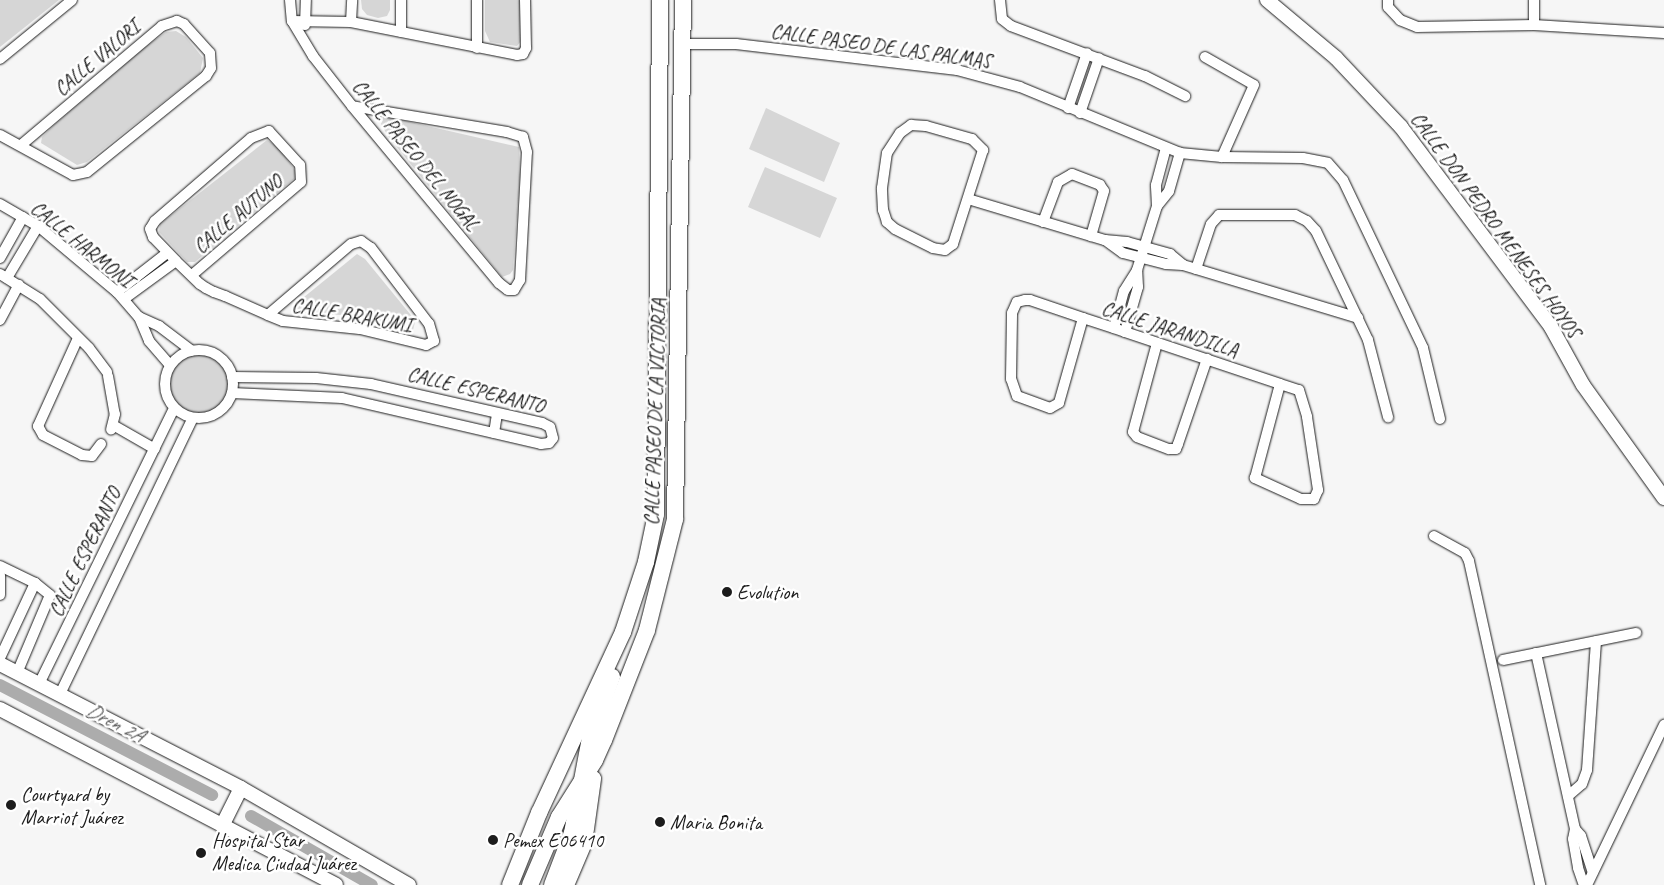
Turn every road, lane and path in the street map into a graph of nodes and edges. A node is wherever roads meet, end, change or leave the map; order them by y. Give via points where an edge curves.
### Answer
1 (72, 0) edge
2 (290, 0) edge
3 (306, 0) edge
4 (352, 0) edge
5 (401, 0) edge
6 (477, 0) edge
7 (525, 0) edge
8 (660, 0) edge
9 (683, 0) edge
10 (1000, 0) edge
11 (1267, 0) edge
12 (1388, 0) edge
13 (1534, 0) edge
14 (307, 20) junction
15 (292, 21) junction
16 (351, 22) junction
17 (1534, 25) junction
18 (401, 32) junction
19 (1664, 33) edge
20 (299, 34) junction
21 (683, 44) junction
22 (477, 48) junction
23 (1087, 53) junction
24 (1205, 57) dead end
25 (1100, 58) junction
26 (0, 59) edge
27 (1185, 96) dead end
28 (352, 106) junction
29 (1068, 108) junction
30 (1080, 113) junction
31 (0, 135) edge
32 (21, 145) junction
33 (1166, 148) junction
34 (1180, 152) junction
35 (1222, 157) junction
36 (968, 199) junction
37 (0, 204) edge
38 (1157, 206) junction
39 (23, 217) junction
40 (1043, 222) junction
41 (151, 225) joint
42 (38, 226) junction
43 (1091, 236) junction
44 (1105, 240) junction
45 (1144, 246) junction
46 (167, 252) junction
47 (1141, 257) junction
48 (0, 258) edge
49 (176, 261) junction
50 (1183, 265) junction
51 (1196, 268) junction
52 (1137, 270) junction
53 (192, 275) junction
54 (4, 276) edge
55 (19, 285) junction
56 (120, 296) junction
57 (268, 315) junction
58 (138, 317) junction
59 (1083, 318) junction
60 (1358, 318) junction
61 (0, 320) edge
62 (1114, 328) junction
63 (1125, 332) junction
64 (78, 338) junction
65 (1157, 343) junction
66 (192, 351) junction
67 (1207, 359) junction
68 (170, 365) junction
69 (658, 368) junction
70 (232, 377) junction
71 (1280, 384) junction
72 (232, 393) junction
73 (174, 408) junction
74 (497, 413) junction
75 (679, 415) junction
76 (1388, 417) dead end
77 (193, 418) junction
78 (1440, 419) dead end
79 (494, 433) junction
80 (101, 444) dead end
81 (155, 449) junction
82 (1664, 498) edge
83 (1434, 536) dead end
84 (0, 566) edge
85 (0, 575) edge
86 (35, 582) junction
87 (0, 595) edge
88 (622, 632) junction
89 (1636, 633) dead end
90 (1596, 641) junction
91 (1536, 653) junction
92 (0, 658) edge
93 (1503, 660) dead end
94 (0, 664) edge
95 (17, 673) junction
96 (40, 684) junction
97 (60, 694) junction
98 (0, 708) edge
99 (1664, 725) edge
100 (596, 760) junction
101 (583, 777) junction
102 (242, 788) junction
103 (1568, 796) junction
104 (223, 824) junction
105 (1575, 828) junction
106 (1593, 872) junction
107 (508, 882) edge
108 (336, 885) edge
109 (409, 885) edge
110 (530, 885) edge
111 (552, 885) edge
112 (566, 885) edge
113 (1540, 885) edge
114 (1586, 885) edge

1 - 26 street
2 - 15 street, CALLE PASEO DEL NOGAL
3 - 14 street
4 - 16 street
5 - 18 street
6 - 22 street
7 - 22 street via 526,48 523,54
8 - 69 main road, CALLE PASEO DE LA VICTORIA
9 - 21 main road, CALLE PASEO DE LA VICTORIA
10 - 23 street via 1002,19 1011,26
11 - 82 main road, CALLE DON PEDRO MENESES HOYOS via 1336,58 1401,126 1552,327 1583,385
12 - 17 street via 1388,8 1400,20 1417,27
13 - 17 street
14 - 15 street
14 - 16 street
14 - 20 street
15 - 20 street, CALLE PASEO DEL NOGAL
16 - 18 street
17 - 19 street
18 - 22 street
20 - 28 street, CALLE PASEO DEL NOGAL
21 - 29 street, CALLE PASEO DE LAS PALMAS via 736,44 957,70 1020,87
21 - 75 main road, CALLE PASEO DE LA VICTORIA
23 - 25 street
23 - 29 street
24 - 35 street via 1254,85
25 - 27 street
25 - 30 street
28 - 28 street, CALLE PASEO DEL NOGAL via 499,283 511,291 517,288 527,152 523,137
29 - 30 street, CALLE PASEO DE LAS PALMAS
30 - 33 street, CALLE PASEO DE LAS PALMAS
31 - 32 street
32 - 32 street, CALLE VALORI via 73,175 94,168 206,76 210,68 210,53 184,24 177,21 162,26
33 - 34 street, CALLE PASEO DE LAS PALMAS
33 - 38 street via 1156,185
34 - 35 street, CALLE PASEO DE LAS PALMAS
34 - 38 street via 1169,191
35 - 78 street, CALLE PASEO DE LAS PALMAS via 1312,158 1334,167 1423,348
36 - 36 street via 982,150 972,139 911,125 900,133 887,154 882,188 887,222 903,234 933,248 946,250 953,244
36 - 40 street
37 - 39 street, CALLE HARMONI
38 - 45 street
39 - 42 street, CALLE HARMONI
39 - 48 street
40 - 43 street
40 - 43 street via 1058,182 1072,174 1100,185 1104,191
41 - 46 street, CALLE BRAKUMI via 153,236
41 - 53 street, CALLE AUTUNO via 251,138 264,132 273,133 300,165 303,176 298,187
42 - 54 street
42 - 56 street, CALLE HARMONI
43 - 44 street
44 - 45 street
44 - 47 street via 1116,250
45 - 47 street
45 - 50 street via 1170,254
46 - 49 street, CALLE BRAKUMI
46 - 56 street
47 - 50 street
47 - 52 street
49 - 53 street, CALLE BRAKUMI
49 - 56 street
50 - 51 street
51 - 60 street
51 - 60 street via 1214,219 1225,214 1295,215 1316,231
52 - 62 street via 1126,286
52 - 63 street via 1138,287
53 - 57 street, CALLE BRAKUMI via 206,288
54 - 55 street
55 - 61 street
55 - 64 street via 40,298
56 - 58 street, CALLE HARMONI
57 - 57 street, CALLE BRAKUMI via 291,323 360,329 419,344 434,341 429,324 371,248 361,241 351,244
58 - 66 street, CALLE HARMONI via 159,326
58 - 68 street, CALLE HARMONI via 150,341
59 - 59 street, CALLE JARANDILLA via 1059,403 1050,408 1022,399 1012,386 1012,313 1018,302 1030,300
59 - 62 street, CALLE JARANDILLA
60 - 76 street via 1375,356
62 - 63 street, CALLE JARANDILLA
63 - 65 street, CALLE JARANDILLA
64 - 80 street via 38,426 43,435 82,455 92,456
64 - 81 street via 108,374 114,407 112,427
65 - 67 street, CALLE JARANDILLA
65 - 67 street via 1133,432 1137,437 1169,449 1176,449
66 - 68 street
66 - 70 street via 217,356 227,365
67 - 71 street, CALLE JARANDILLA
68 - 73 street via 165,392
69 - 75 main road via 663,374 668,409
69 - 88 main road, CALLE PASEO DE LA VICTORIA via 656,514 646,562
70 - 72 street
70 - 74 street, CALLE ESPERANTO via 344,380
71 - 71 street, CALLE JARANDILLA via 1299,390 1307,417 1318,490 1314,498 1308,500 1260,483 1255,478
72 - 77 street via 217,413
72 - 79 street, CALLE ESPERANTO via 342,398
73 - 77 street
73 - 81 street, CALLE ESPERANTO
74 - 79 street
74 - 79 street, CALLE ESPERANTO via 547,424 553,431 553,438 549,443 541,444
75 - 100 main road, CALLE PASEO DE LA VICTORIA via 675,518 665,566 647,630
77 - 97 street, CALLE ESPERANTO
81 - 96 street, CALLE ESPERANTO
83 - 113 street via 1465,553 1469,561
84 - 86 street
85 - 87 street
86 - 92 street
86 - 95 street via 47,591 50,599
88 - 101 main road via 616,668 590,738
88 - 107 main road, CALLE PASEO DE LA VICTORIA
89 - 90 street
90 - 91 street
90 - 103 street via 1587,770 1582,784
91 - 93 street
91 - 103 street
94 - 95 main road
95 - 96 main road
96 - 97 main road
97 - 102 main road
98 - 104 main road
99 - 106 street
100 - 101 main road, CALLE PASEO DE LA VICTORIA
100 - 112 main road via 587,828
101 - 110 main road, CALLE PASEO DE LA VICTORIA via 548,839
101 - 111 main road via 572,832
102 - 104 main road
102 - 109 main road
103 - 105 street
104 - 108 main road
105 - 106 street via 1581,836
105 - 114 street via 1573,838
106 - 114 street

